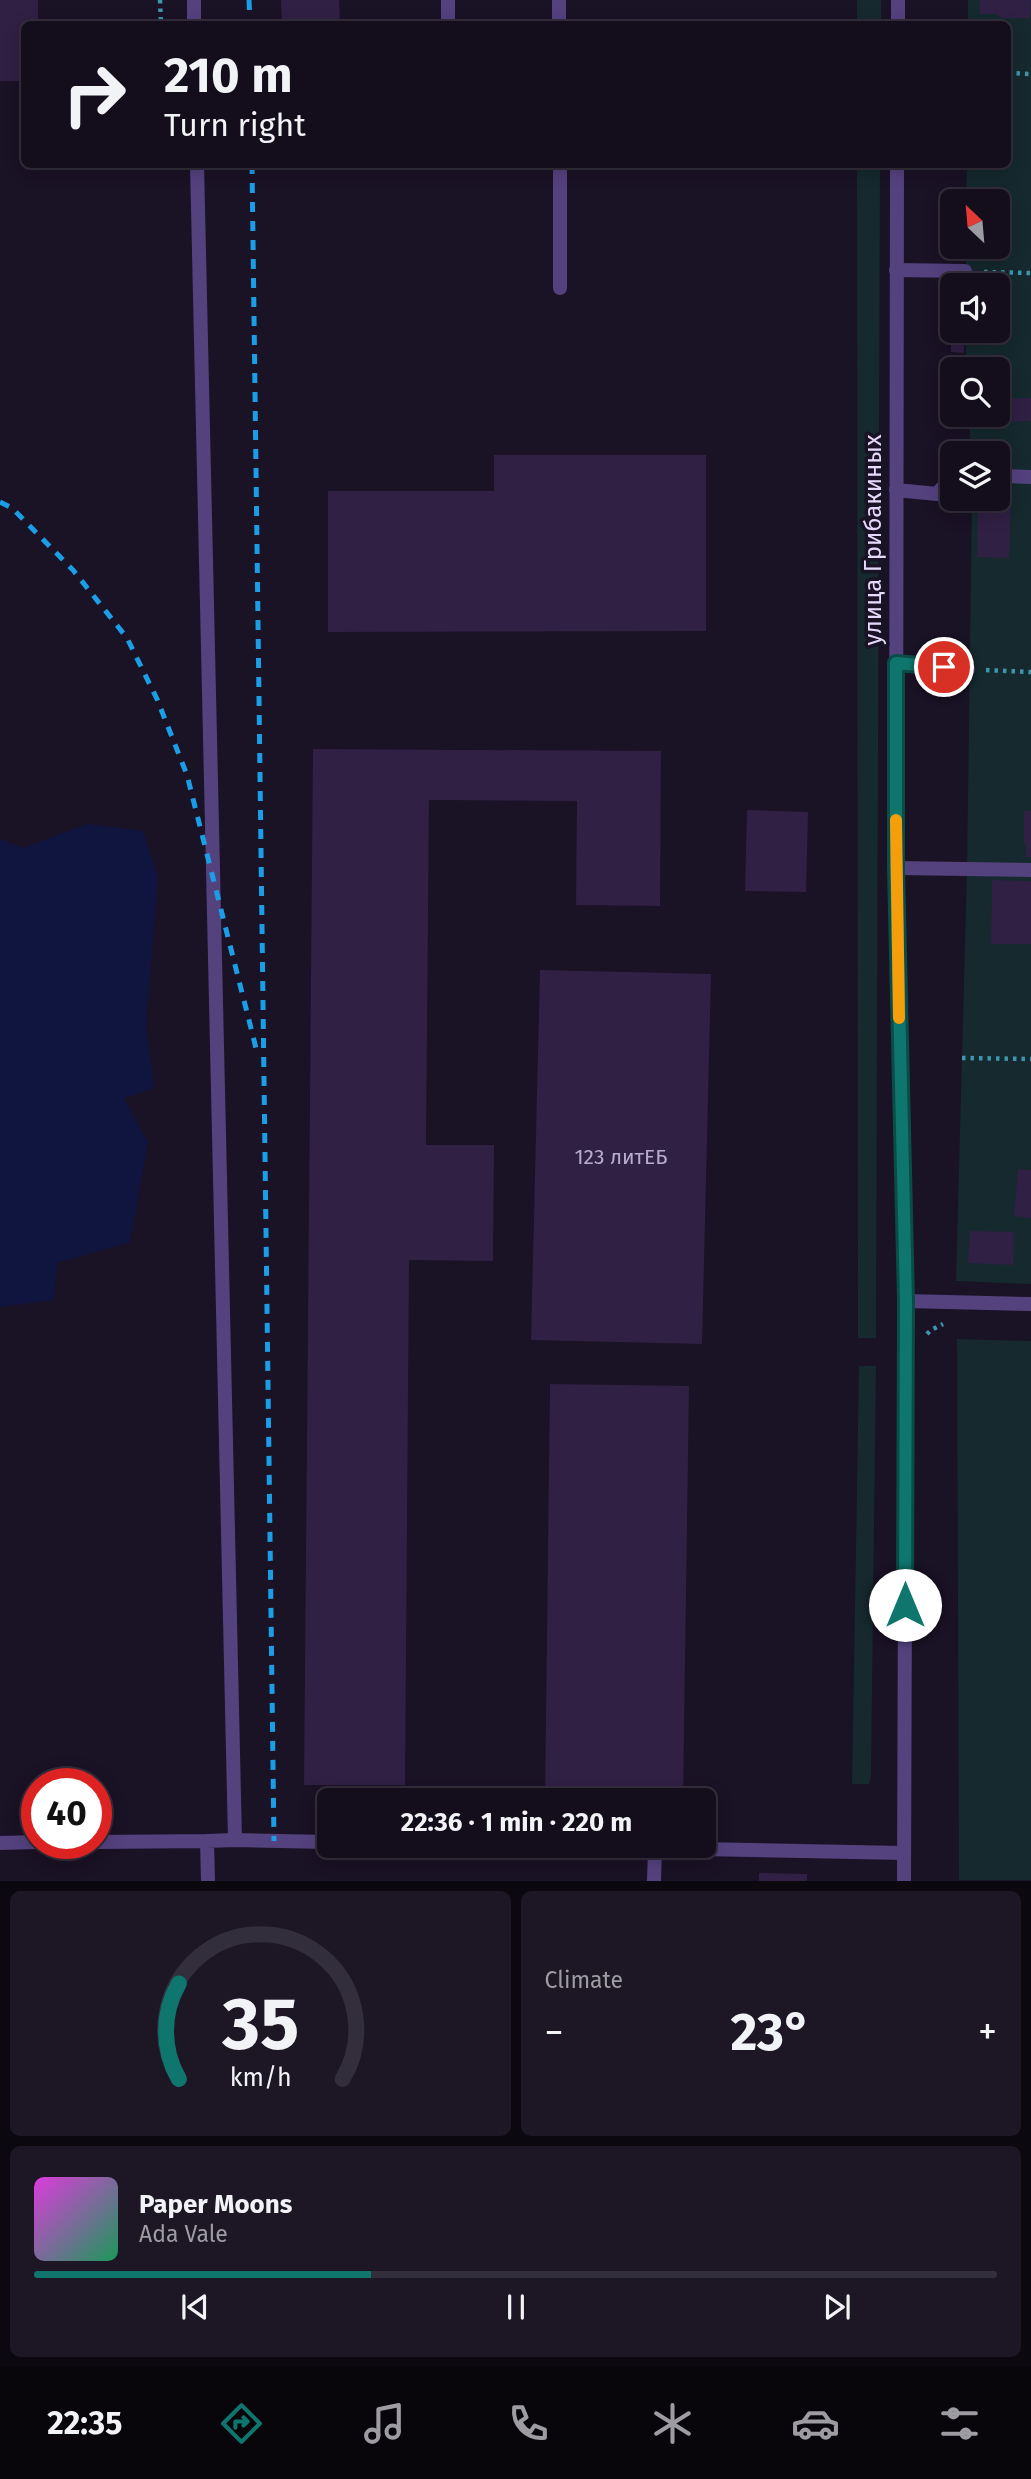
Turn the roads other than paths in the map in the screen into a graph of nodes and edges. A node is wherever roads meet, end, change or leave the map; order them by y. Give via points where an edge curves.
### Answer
1 (194, 0) edge
2 (448, 0) edge
3 (559, 0) edge
4 (898, 0) edge
5 (194, 21) edge
6 (448, 21) edge
7 (559, 21) edge
8 (898, 21) edge
9 (197, 168) edge
10 (560, 168) edge
11 (897, 168) edge
12 (896, 270) junction
13 (965, 271) road end
14 (561, 288) dead end
15 (1010, 476) edge
16 (1031, 477) edge
17 (896, 490) junction
18 (940, 491) edge
19 (896, 663) junction
20 (968, 669) road end
21 (896, 868) junction
22 (1031, 870) edge
23 (906, 1301) junction
24 (1031, 1304) edge
25 (235, 1840) junction
26 (207, 1841) junction
27 (21, 1842) edge
28 (112, 1842) edge
29 (317, 1842) edge
30 (0, 1843) edge
31 (716, 1850) edge
32 (904, 1853) junction
33 (655, 1858) edge
34 (208, 1881) edge
35 (654, 1881) edge
36 (904, 1881) edge

1 - 5 street
2 - 6 street
3 - 7 street
4 - 8 street
9 - 25 street
10 - 14 street
11 - 12 street, улица Грибакиных
12 - 13 street
12 - 17 street, улица Грибакиных
15 - 16 street
17 - 18 street
17 - 19 street, улица Грибакиных
19 - 20 street
19 - 21 street, улица Грибакиных
21 - 22 street
21 - 23 street, улица Грибакиных
23 - 24 street
23 - 32 street, улица Грибакиных
25 - 26 street
25 - 29 street
26 - 28 street
26 - 34 street
27 - 30 street
31 - 32 street
32 - 36 street, улица Грибакиных
33 - 35 street

